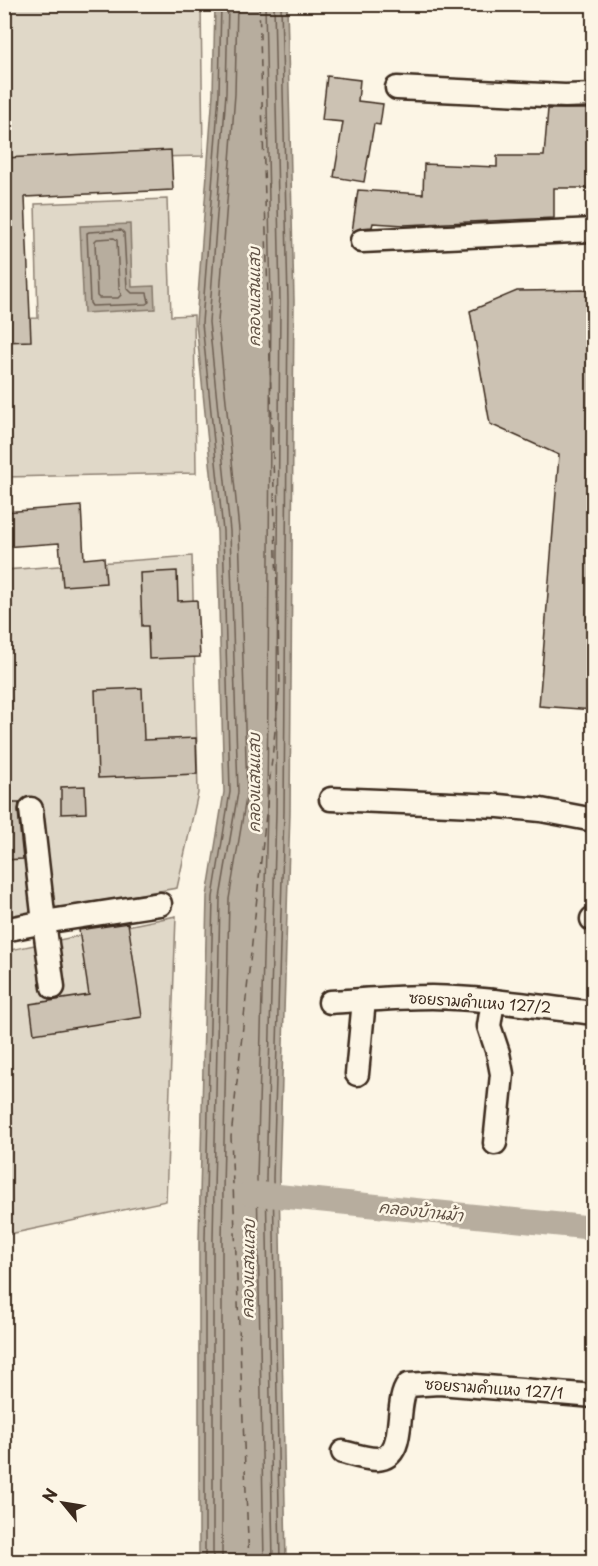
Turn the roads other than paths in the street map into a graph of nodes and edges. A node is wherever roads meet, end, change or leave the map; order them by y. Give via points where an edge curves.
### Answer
1 (397, 88) dead end
2 (594, 95) edge
3 (594, 230) edge
4 (362, 242) dead end
5 (331, 799) dead end
6 (31, 809) dead end
7 (594, 820) edge
8 (160, 904) dead end
9 (44, 922) junction
10 (4, 930) edge
11 (53, 987) dead end
12 (363, 1000) junction
13 (493, 1001) junction
14 (330, 1002) dead end
15 (594, 1013) edge
16 (357, 1074) dead end
17 (495, 1143) dead end
18 (594, 1396) edge
19 (344, 1452) dead end

1 - 2 street
3 - 4 street
5 - 7 street via 499,806
6 - 9 street
8 - 9 street
9 - 10 street
9 - 11 street
12 - 13 street, ซอยรามคำแหง 127/2 via 434,997
12 - 14 street, ซอยรามคำแหง 127/2
12 - 16 street
13 - 15 street, ซอยรามคำแหง 127/2
13 - 17 street via 489,1026 502,1074
18 - 19 street, ซอยรามคำแหง 127/1 via 439,1383 408,1385 400,1406 398,1441 389,1453 378,1459

